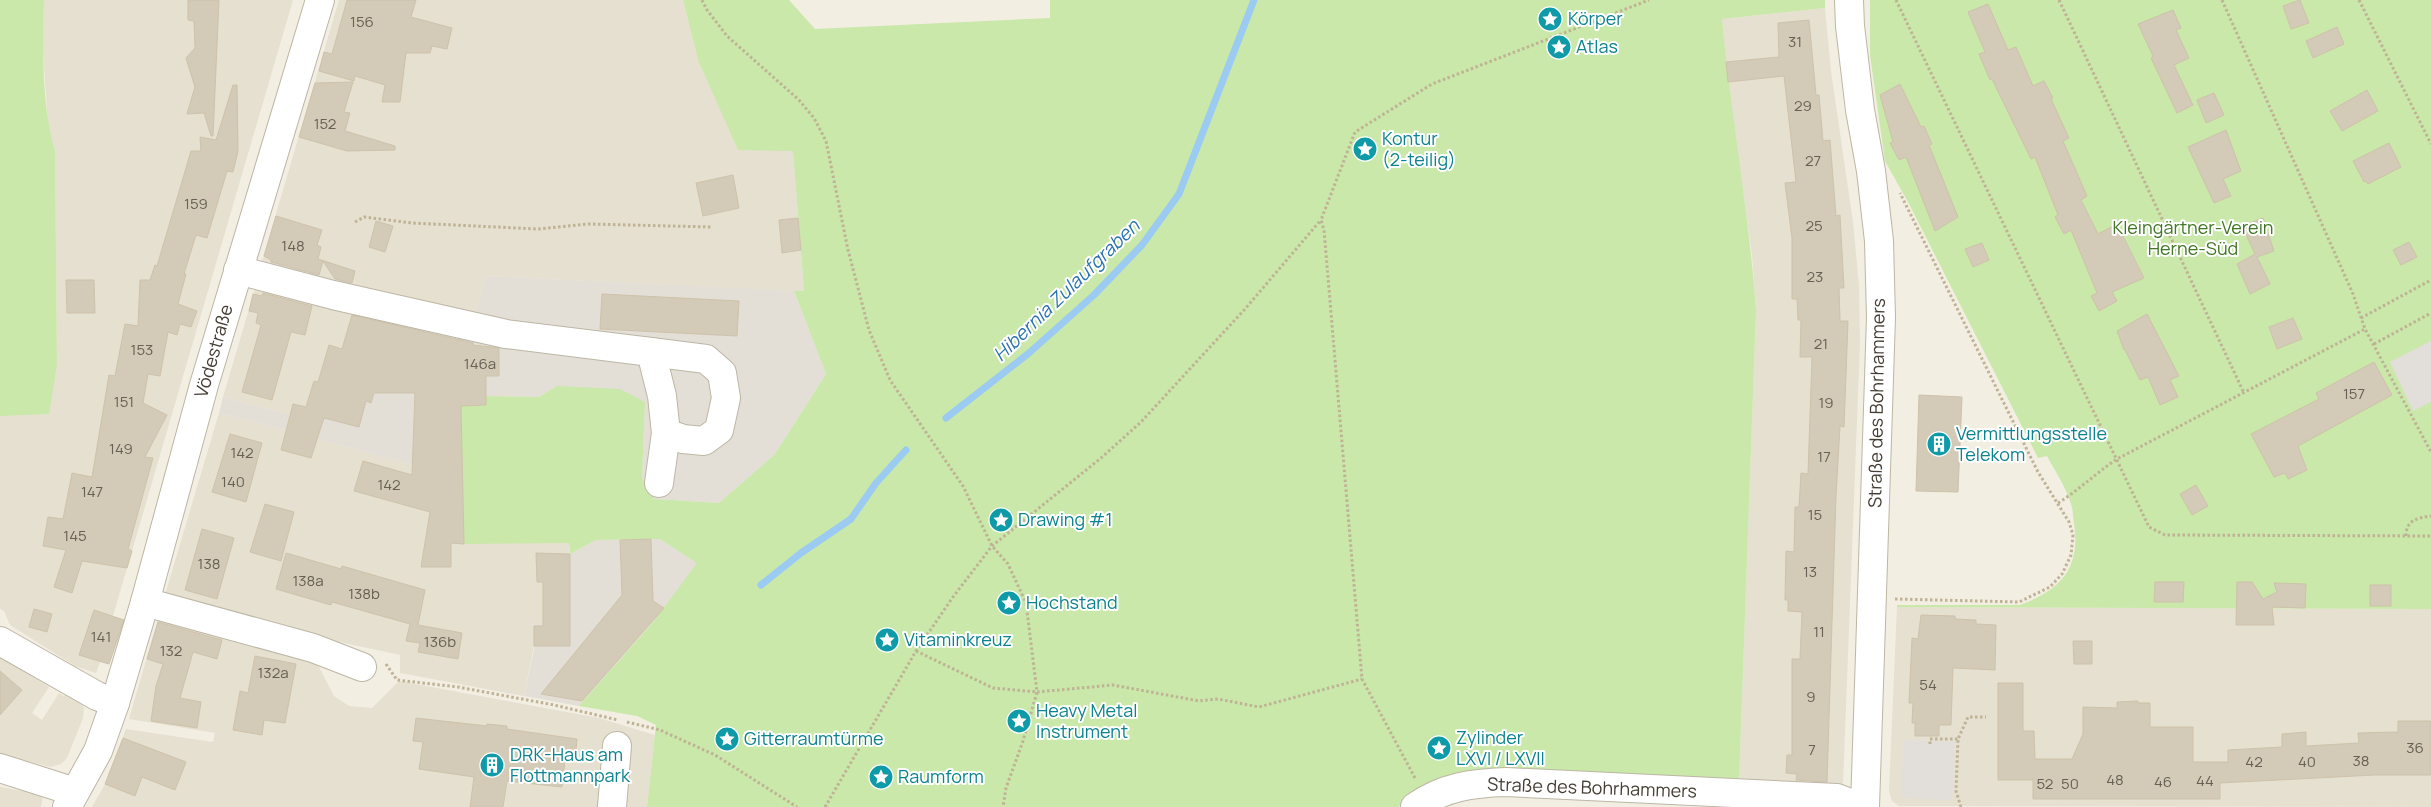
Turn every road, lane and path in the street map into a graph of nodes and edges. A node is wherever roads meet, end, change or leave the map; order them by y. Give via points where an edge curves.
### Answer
1 (320, 0) edge
2 (702, 0) edge
3 (1649, 0) edge
4 (1849, 0) edge
5 (1896, 0) edge
6 (2059, 0) edge
7 (2222, 0) edge
8 (2359, 0) edge
9 (2431, 144) edge
10 (1899, 190) dead end
11 (1321, 220) junction
12 (355, 222) dead end
13 (711, 227) dead end
14 (238, 270) junction
15 (2431, 280) edge
16 (2431, 313) edge
17 (2361, 318) junction
18 (2365, 329) junction
19 (2374, 344) junction
20 (651, 352) junction
21 (2244, 392) junction
22 (666, 433) junction
23 (2431, 452) edge
24 (2117, 460) junction
25 (659, 482) dead end
26 (2058, 503) junction
27 (2431, 516) edge
28 (2406, 536) junction
29 (2431, 536) edge
30 (992, 546) junction
31 (1872, 599) junction
32 (145, 602) junction
33 (0, 641) edge
34 (916, 651) junction
35 (374, 665) joint
36 (1362, 679) junction
37 (1036, 692) junction
38 (115, 703) junction
39 (1986, 717) dead end
40 (1958, 739) junction
41 (1930, 744) dead end
42 (617, 746) dead end
43 (0, 768) edge
44 (71, 800) edge
45 (1420, 804) edge
46 (612, 807) edge
47 (797, 807) edge
48 (825, 807) edge
49 (1003, 807) edge
50 (1863, 807) edge
51 (1961, 807) edge

1 - 14 street, Vödestraße
2 - 30 path via 727,36 799,100 814,118 826,141 848,250 870,330 890,380 963,486
3 - 11 path via 1432,84 1355,132
4 - 31 street, Straße des Bohrhammers via 1860,110 1879,241 1881,317
5 - 24 path
6 - 21 path
7 - 17 path
8 - 9 path
10 - 26 path via 2038,472
11 - 30 path via 1141,422
11 - 36 path
12 - 13 path via 364,217 412,223 538,229 589,224
14 - 20 street via 506,334
14 - 32 street, Vödestraße
15 - 17 path
16 - 19 path
17 - 18 path
18 - 19 path
18 - 21 path
19 - 23 path
20 - 22 street via 662,396
20 - 22 street via 706,359 722,373 726,398 719,430 704,441
21 - 24 path
22 - 25 street
24 - 26 path
24 - 28 path via 2149,528 2165,535
26 - 31 path via 2069,522 2071,555 2062,574 2034,596 2019,602
27 - 28 path via 2410,521
28 - 29 path
30 - 34 path
30 - 37 path via 1008,564 1026,603
31 - 50 street, Straße des Bohrhammers
32 - 35 street
32 - 38 street, Vödestraße
33 - 38 street via 96,696
34 - 37 path via 993,688
34 - 48 path
35 - 47 path via 398,680 458,687 554,705 660,730 715,755
36 - 37 path via 1259,707 1218,699 1199,701 1113,685
36 - 45 path
37 - 49 path
38 - 44 street, Vödestraße via 98,751
39 - 40 path via 1968,717
40 - 41 path via 1930,739
40 - 51 path via 1956,791
42 - 46 street
43 - 44 street, Vödestraße
45 - 50 street, Straße des Bohrhammers via 1465,785 1506,782 1837,798

